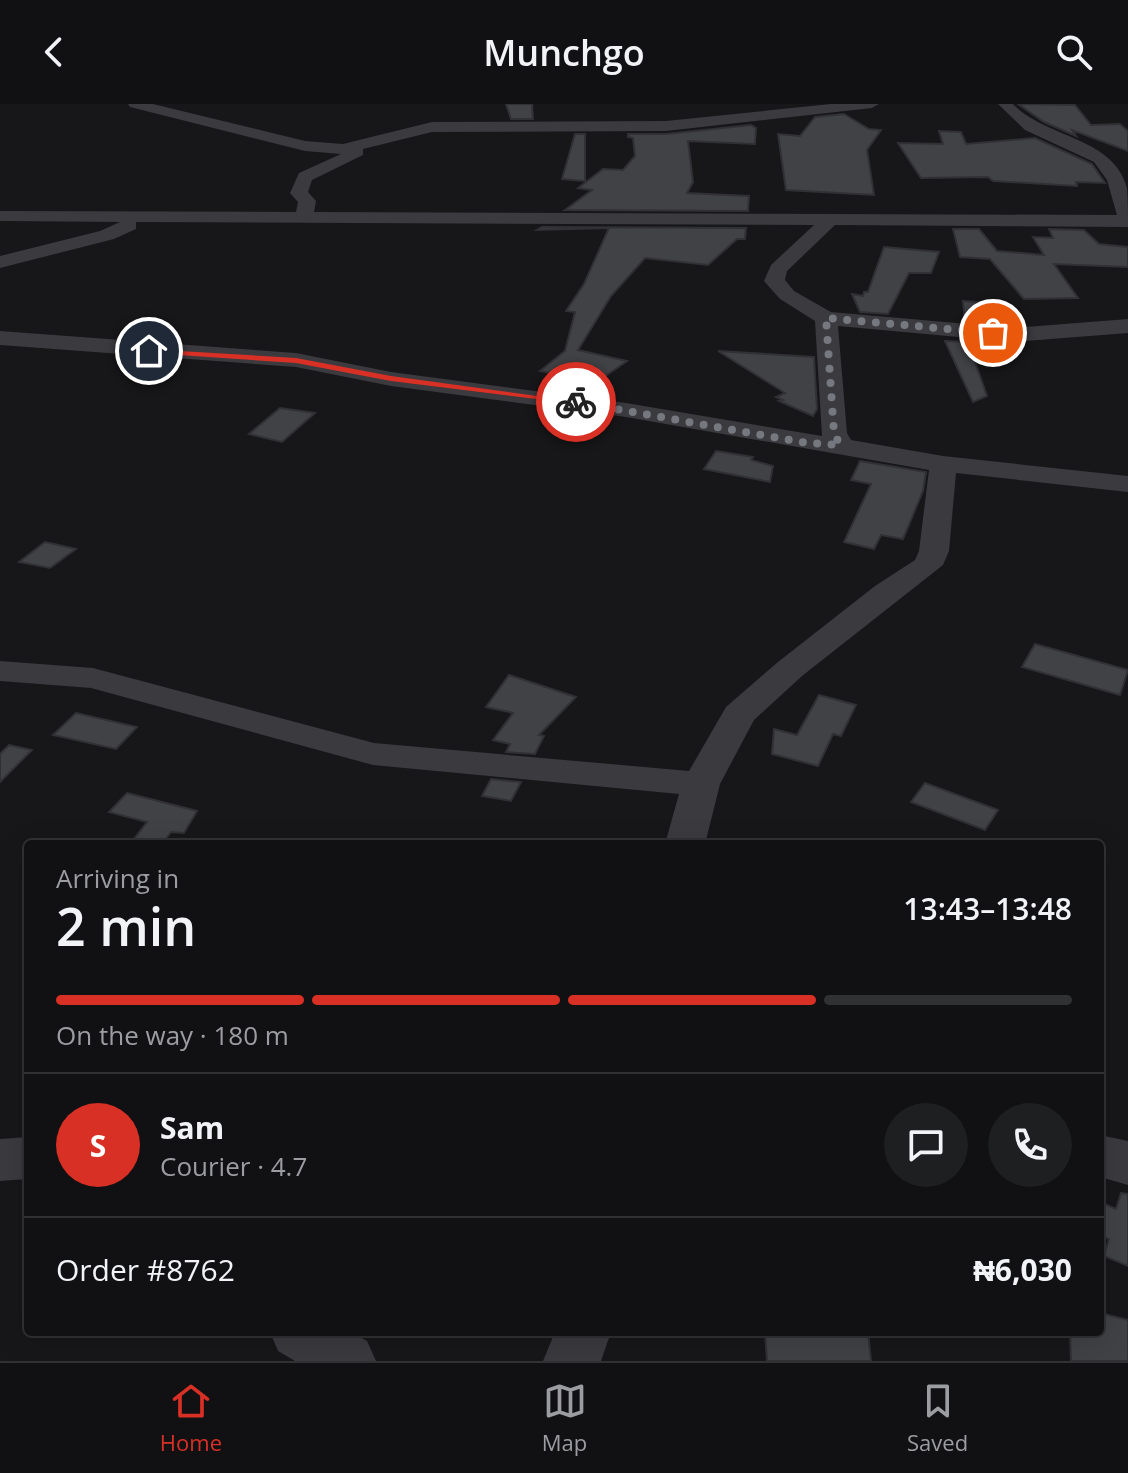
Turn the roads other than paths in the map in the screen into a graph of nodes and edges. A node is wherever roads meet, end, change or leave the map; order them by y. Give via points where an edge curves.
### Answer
1 (135, 104) edge
2 (705, 104) edge
3 (872, 104) edge
4 (1005, 104) edge
5 (418, 114) dead end
6 (504, 114) dead end
7 (715, 121) junction
8 (519, 125) junction
9 (412, 130) junction
10 (350, 151) junction
11 (1128, 157) edge
12 (1098, 158) junction
13 (0, 216) edge
14 (133, 216) junction
15 (304, 218) junction
16 (830, 220) junction
17 (1128, 221) edge
18 (0, 262) edge
19 (826, 318) junction
20 (1128, 326) edge
21 (0, 338) edge
22 (840, 445) junction
23 (943, 464) junction
24 (1128, 484) edge
25 (0, 671) edge
26 (701, 784) junction
27 (686, 840) edge
28 (1104, 1157) edge
29 (24, 1158) edge
30 (0, 1160) edge
31 (1128, 1163) edge
32 (305, 1336) edge
33 (581, 1336) edge
34 (347, 1361) edge
35 (572, 1361) edge

1 - 10 street via 305,146
2 - 7 street
3 - 7 street
4 - 12 street via 1026,127
5 - 9 street
6 - 8 street
7 - 8 street
8 - 9 street
9 - 10 street
10 - 15 street via 305,177 299,193 307,201
11 - 12 street
12 - 17 street via 1115,179
13 - 14 street
14 - 15 street
14 - 18 street via 130,224 107,235
15 - 16 street
16 - 17 street
16 - 19 street via 778,269 774,281
19 - 20 street via 1013,335
19 - 22 street via 834,433
21 - 22 street via 296,360 391,379 545,397
22 - 23 street
23 - 24 street
23 - 26 street via 928,565 802,659 739,715
25 - 26 street via 93,678 373,754
26 - 27 street
28 - 31 street
29 - 30 street
32 - 34 street
33 - 35 street

